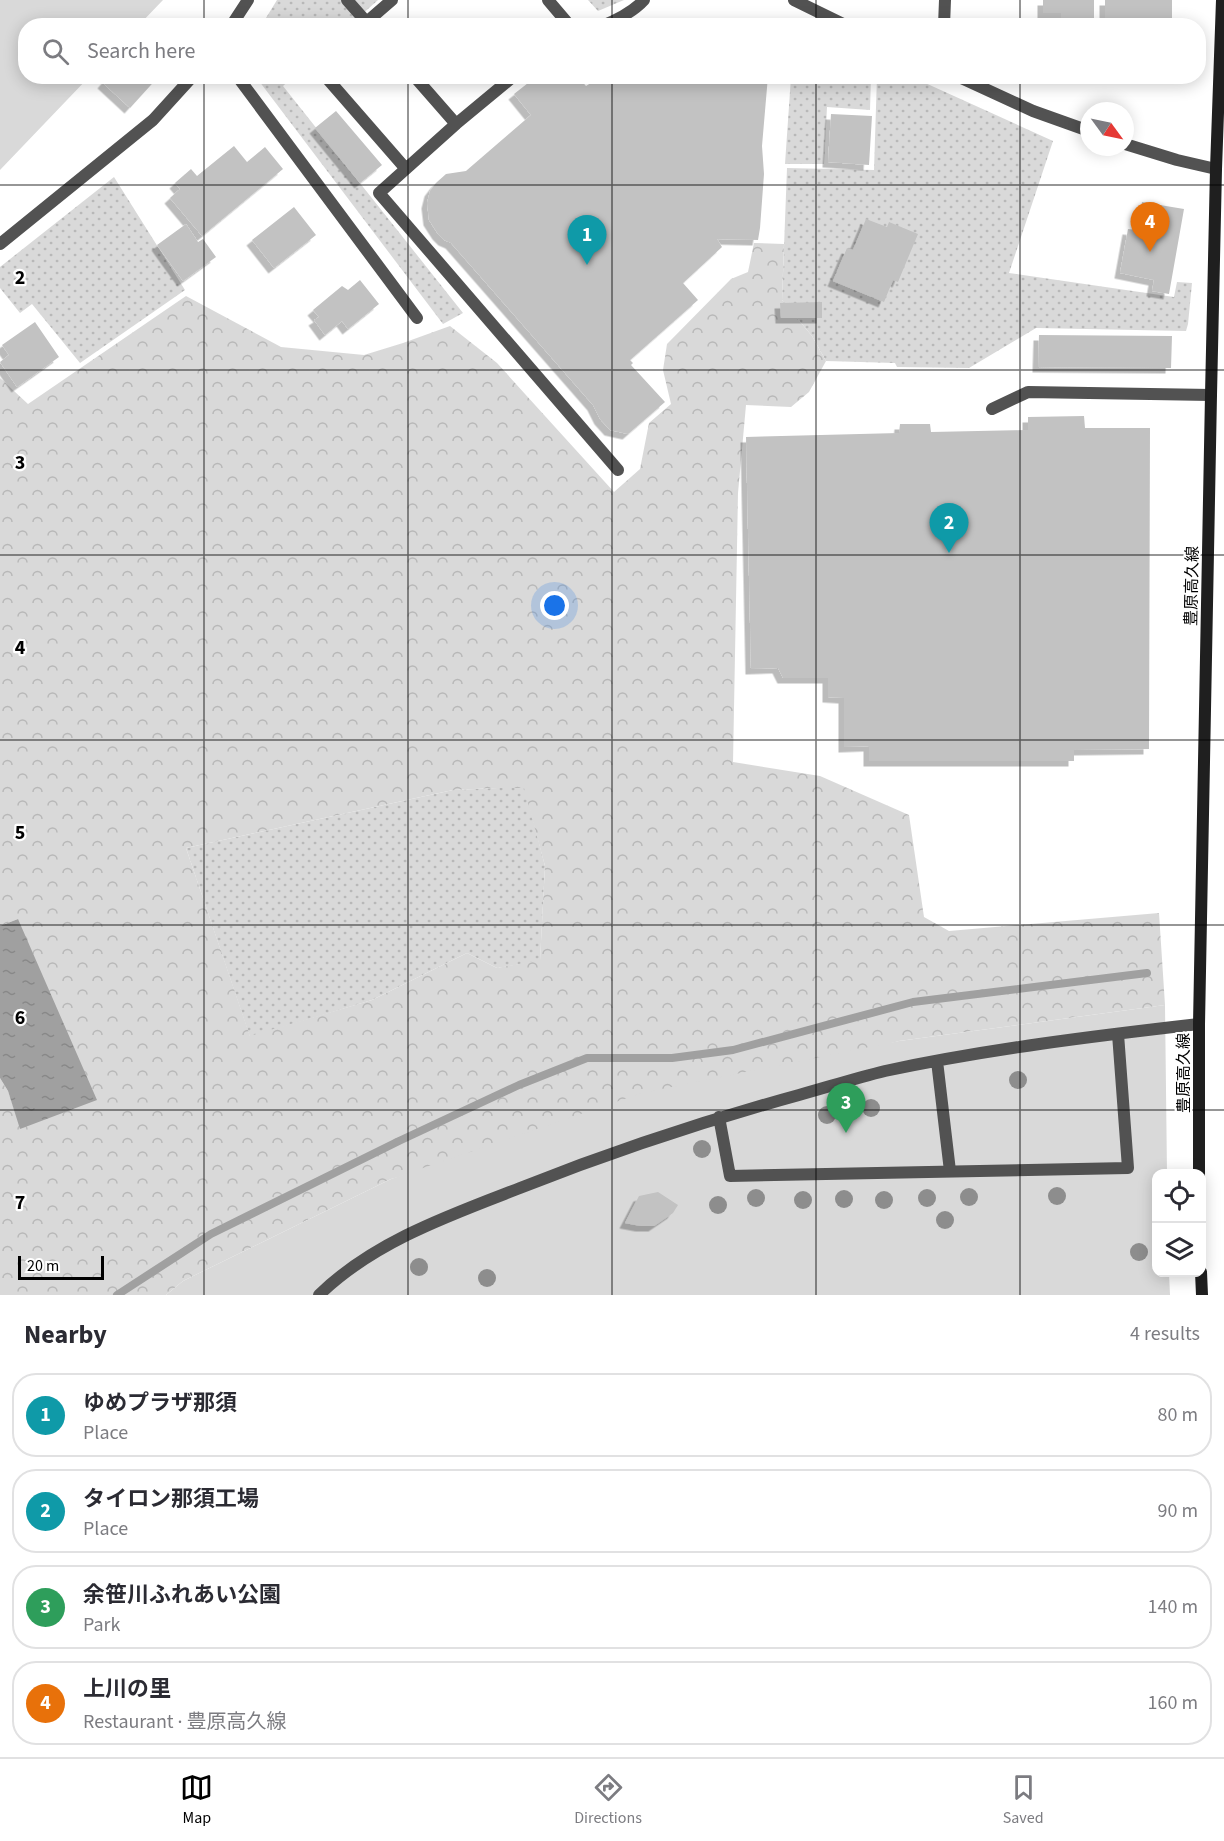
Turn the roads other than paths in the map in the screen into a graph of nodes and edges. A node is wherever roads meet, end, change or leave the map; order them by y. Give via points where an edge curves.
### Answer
1 (248, 0) edge
2 (347, 0) edge
3 (392, 0) edge
4 (548, 0) edge
5 (644, 0) edge
6 (794, 0) edge
7 (945, 0) edge
8 (1222, 0) edge
9 (236, 18) edge
10 (361, 18) edge
11 (372, 18) edge
12 (563, 18) edge
13 (619, 18) edge
14 (831, 18) edge
15 (944, 18) edge
16 (186, 84) edge
17 (243, 84) edge
18 (332, 84) edge
19 (421, 84) edge
20 (504, 84) edge
21 (974, 84) edge
22 (456, 124) junction
23 (1080, 128) edge
24 (1134, 147) edge
25 (406, 169) junction
26 (1220, 169) edge
27 (0, 244) edge
28 (417, 318) dead end
29 (1211, 394) junction
30 (992, 409) dead end
31 (618, 470) dead end
32 (1199, 1024) junction
33 (1118, 1034) junction
34 (937, 1061) junction
35 (719, 1117) junction
36 (1199, 1169) edge
37 (950, 1172) junction
38 (1201, 1277) edge
39 (319, 1295) edge
40 (1202, 1295) edge

1 - 9 street
2 - 10 street
3 - 11 street
4 - 12 street
5 - 13 street
6 - 14 street
7 - 15 street
8 - 26 main road, 豊原高久線
16 - 27 street via 153,120
17 - 28 street
18 - 25 street
19 - 22 street
20 - 22 street
21 - 23 street
22 - 25 street
24 - 26 street
25 - 31 street via 379,193
26 - 29 main road, 豊原高久線
29 - 30 street via 1028,392
29 - 32 main road, 豊原高久線
32 - 33 street
32 - 36 main road, 豊原高久線
33 - 34 street
33 - 37 street via 1128,1168
34 - 35 street via 882,1072
34 - 37 street
35 - 37 street via 730,1176
35 - 39 street via 568,1168 444,1217 374,1254
38 - 40 main road

